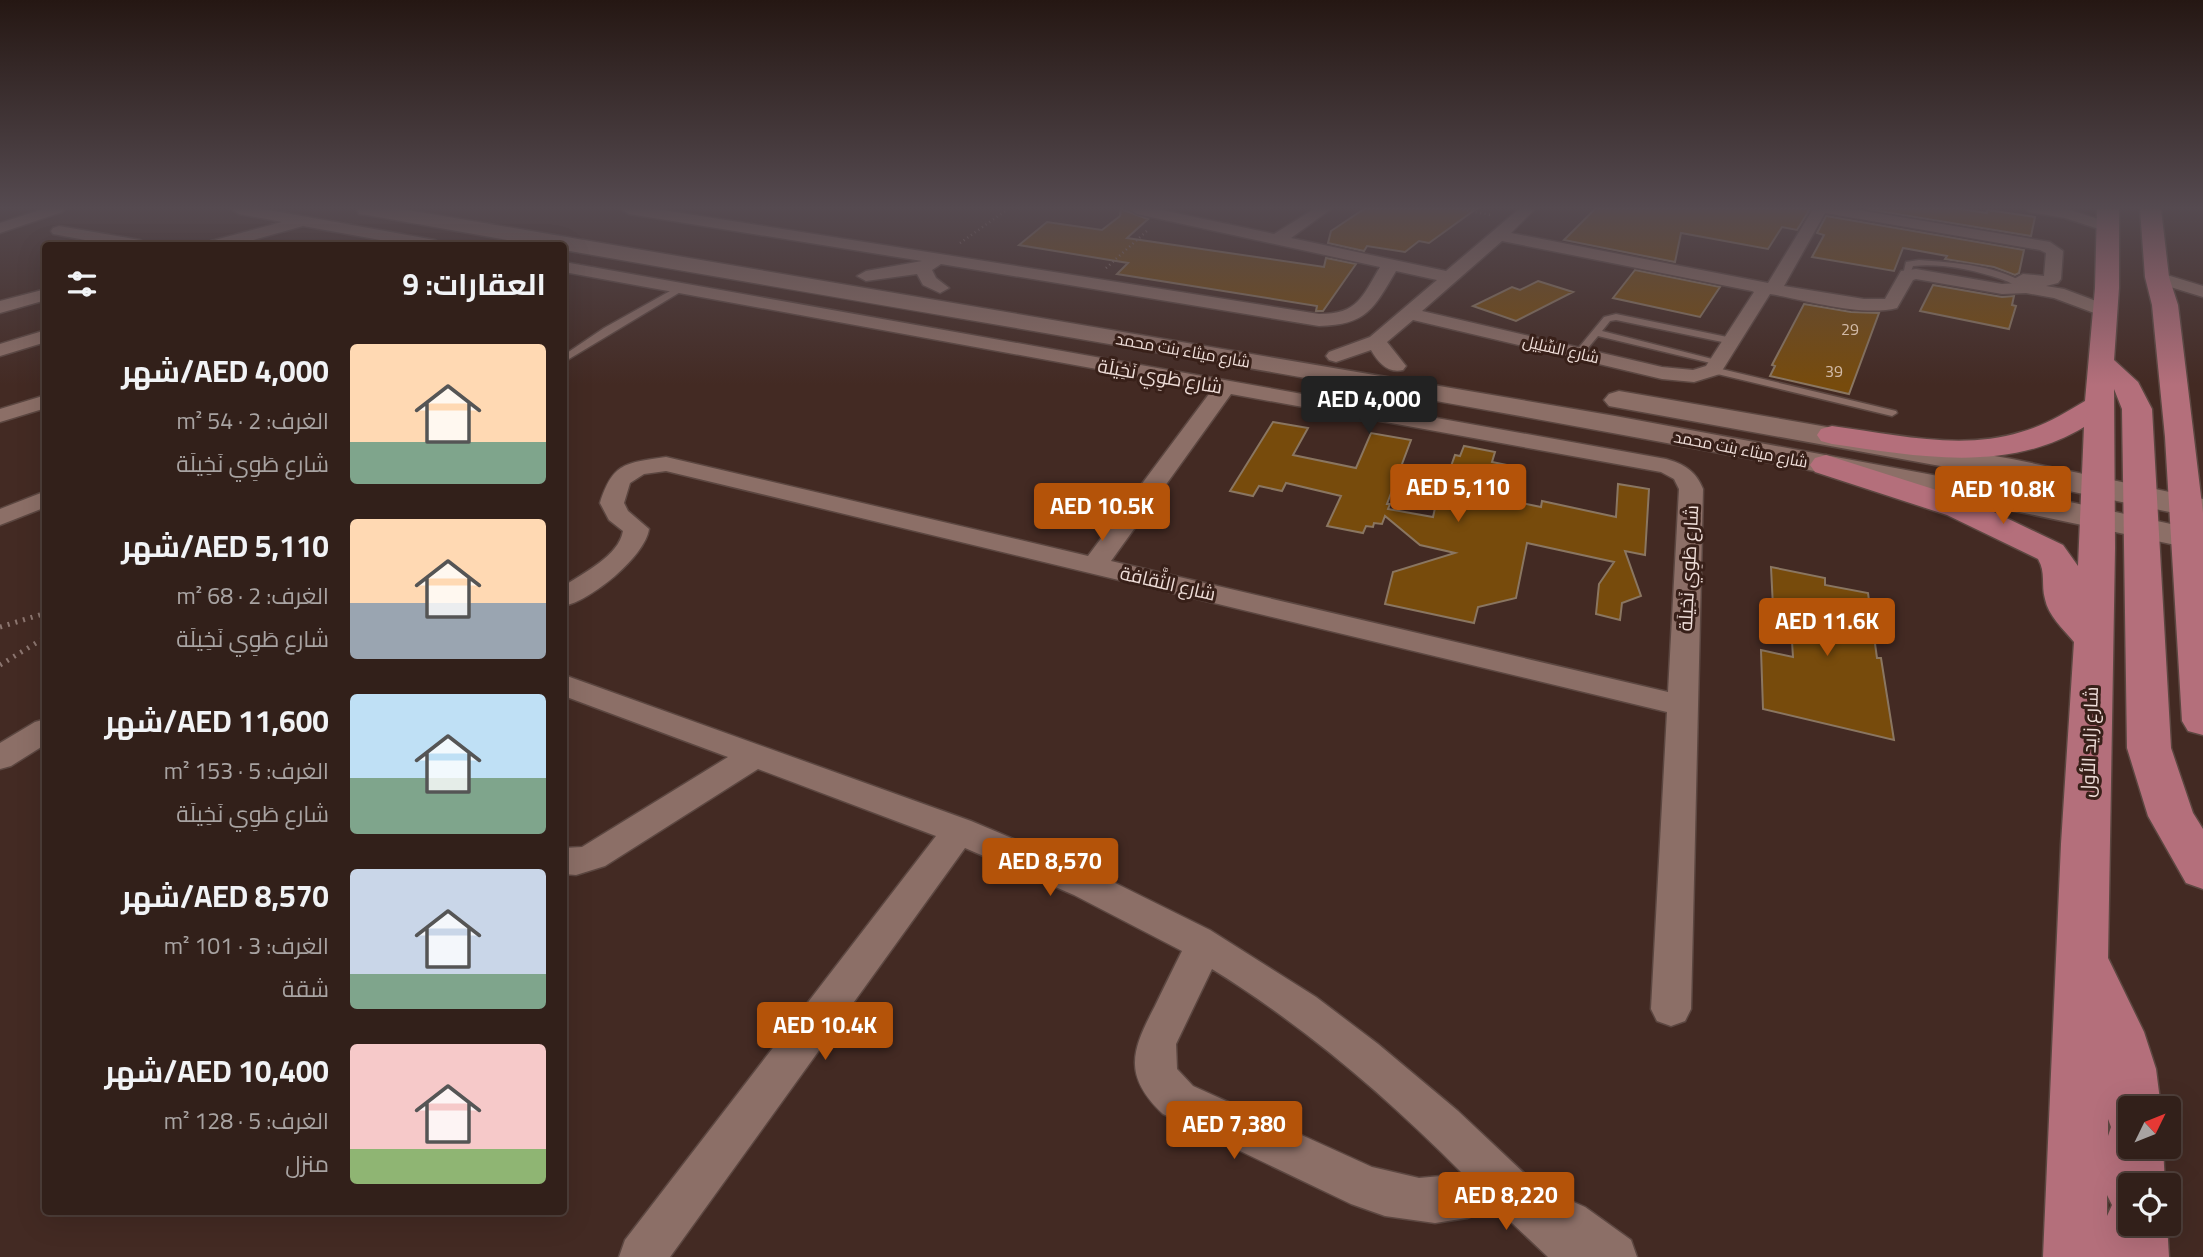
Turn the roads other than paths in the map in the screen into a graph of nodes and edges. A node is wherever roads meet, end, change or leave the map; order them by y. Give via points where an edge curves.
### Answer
1 (664, 268) edge
2 (816, 268) edge
3 (936, 268) edge
4 (1000, 268) edge
5 (1389, 268) edge
6 (1407, 268) edge
7 (1459, 268) edge
8 (1668, 268) edge
9 (1783, 268) edge
10 (1907, 268) edge
11 (1951, 268) edge
12 (2053, 268) edge
13 (2107, 268) edge
14 (2156, 268) edge
15 (570, 272) edge
16 (1448, 277) junction
17 (1905, 277) junction
18 (2003, 277) junction
19 (2157, 277) junction
20 (932, 278) junction
21 (1770, 288) junction
22 (2026, 288) junction
23 (679, 289) junction
24 (42, 295) edge
25 (2203, 295) edge
26 (2106, 299) junction
27 (2165, 305) junction
28 (0, 307) edge
29 (1408, 313) junction
30 (1595, 333) junction
31 (1014, 337) junction
32 (42, 338) edge
33 (1377, 341) junction
34 (1732, 341) junction
35 (0, 350) edge
36 (1578, 354) junction
37 (1336, 356) junction
38 (567, 357) edge
39 (2100, 363) junction
40 (1396, 366) junction
41 (1716, 366) junction
42 (1225, 387) junction
43 (42, 402) edge
44 (2099, 404) junction
45 (1892, 413) dead end
46 (0, 416) edge
47 (1615, 425) junction
48 (2192, 447) edge
49 (1829, 450) junction
50 (42, 500) edge
51 (2119, 507) junction
52 (0, 518) edge
53 (2195, 524) edge
54 (1094, 566) junction
55 (567, 596) edge
56 (2092, 640) junction
57 (567, 686) edge
58 (1681, 705) junction
59 (2203, 721) edge
60 (42, 732) edge
61 (756, 755) junction
62 (0, 758) edge
63 (960, 830) junction
64 (567, 861) edge
65 (2203, 870) edge
66 (1204, 946) junction
67 (2082, 960) junction
68 (1671, 1009) dead end
69 (2132, 1096) edge
70 (1501, 1181) junction
71 (2136, 1236) edge
72 (642, 1257) edge
73 (1584, 1257) edge
74 (1614, 1257) edge
75 (2075, 1257) edge
76 (2137, 1257) edge

1 - 31 main road, شارع ميثاء بنت محمد
2 - 20 main road, شارع ميثاء بنت محمد via 866,276
3 - 20 street
4 - 5 street via 1331,321 1360,314
6 - 16 street
7 - 16 street
8 - 21 street
9 - 21 street
10 - 17 lane
11 - 18 lane
12 - 18 street via 2051,280
13 - 26 main road, شارع زايد الأول
14 - 19 main road
15 - 23 street, شارع طَوِي نَخِيلَة
16 - 29 street
17 - 21 street via 1895,300 1885,306
17 - 22 street via 1916,274 2002,289
18 - 22 lane
19 - 25 street
19 - 27 main road
20 - 37 main road, شارع ميثاء بنت محمد
21 - 34 street
22 - 26 street
23 - 31 street, شارع طَوِي نَخِيلَة
23 - 38 lane
24 - 28 street
25 - 27 street
26 - 39 main road, شارع زايد الأول
27 - 48 main road
29 - 33 street
29 - 36 street, شارع السِّلِيل
30 - 34 lane via 1607,319 1620,317
30 - 36 lane
30 - 41 lane
31 - 42 street, شارع طَوِي نَخِيلَة
31 - 47 main road, شارع ميثاء بنت محمد via 1071,331
32 - 35 street
33 - 37 street
33 - 40 street
34 - 41 street
36 - 41 street, شارع السِّلِيل via 1678,376 1694,376
37 - 40 main road, شارع ميثاء بنت محمد
39 - 44 main road, شارع زايد الأول
39 - 51 main road via 2135,397
40 - 49 main road, شارع ميثاء بنت محمد
41 - 45 lane, شارع السِّلِيل
42 - 54 street
42 - 58 street, شارع طَوِي نَخِيلَة via 1681,472 1691,489
43 - 46 street
44 - 49 main road via 2059,430 1989,450
44 - 51 main road, شارع زايد الأول
47 - 49 main road, شارع ميثاء بنت محمد
47 - 51 main road via 1667,426 1751,437
48 - 53 main road
49 - 51 main road, شارع ميثاء بنت محمد
49 - 56 main road via 2051,552 2062,567 2068,610
50 - 52 street
51 - 53 main road
51 - 56 main road, شارع زايد الأول
51 - 65 main road via 2149,748 2171,816
53 - 59 main road
54 - 55 street, شارع الثَّقافة via 657,464 630,471 615,486 614,509 637,535 626,553
54 - 58 street, شارع الثَّقافة
56 - 67 main road, شارع زايد الأول
57 - 61 street
58 - 68 street, شارع طَوِي نَخِيلَة
60 - 62 street
61 - 63 street
61 - 64 street via 593,857
63 - 66 street via 1075,878
63 - 72 street
66 - 70 street via 1301,1009 1381,1071
66 - 70 street via 1154,1054 1157,1075 1178,1100 1367,1188 1396,1197 1424,1202 1453,1200
67 - 69 main road via 2106,1002 2123,1046
67 - 75 main road, شارع زايد الأول
70 - 73 street
70 - 74 street
71 - 76 main road

